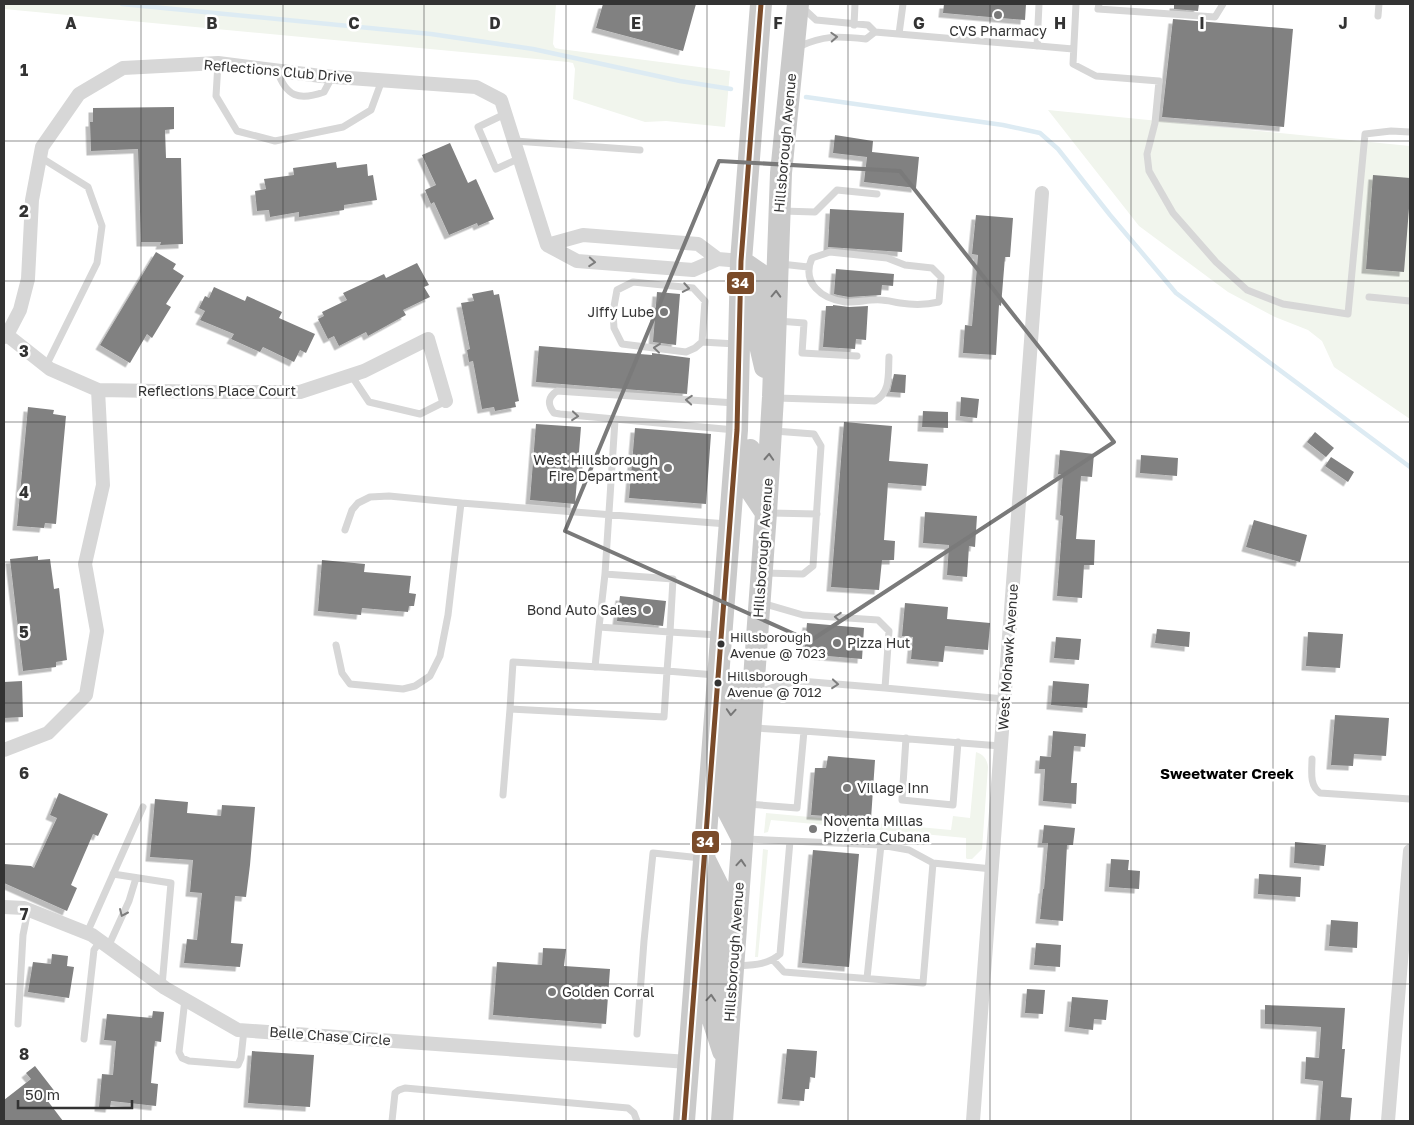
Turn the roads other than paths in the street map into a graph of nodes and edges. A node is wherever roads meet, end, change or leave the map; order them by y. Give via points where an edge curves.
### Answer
1 (761, 4) edge
2 (798, 4) edge
3 (856, 4) edge
4 (903, 4) edge
5 (1039, 4) edge
6 (1076, 4) edge
7 (1099, 4) edge
8 (1223, 4) edge
9 (1379, 4) edge
10 (1378, 16) dead end
11 (854, 25) junction
12 (876, 32) junction
13 (899, 34) junction
14 (1037, 46) junction
15 (1073, 49) junction
16 (793, 50) junction
17 (218, 63) junction
18 (277, 70) junction
19 (332, 76) junction
20 (382, 80) junction
21 (505, 114) junction
22 (1410, 132) edge
23 (515, 141) junction
24 (640, 150) dead end
25 (40, 157) junction
26 (520, 158) junction
27 (877, 194) dead end
28 (1042, 194) dead end
29 (780, 210) junction
30 (547, 245) junction
31 (718, 259) junction
32 (741, 261) junction
33 (777, 263) junction
34 (808, 267) junction
35 (1369, 297) dead end
36 (1410, 301) edge
37 (775, 321) junction
38 (6, 336) edge
39 (702, 342) junction
40 (739, 355) junction
41 (857, 356) dead end
42 (889, 357) dead end
43 (46, 366) junction
44 (351, 375) junction
45 (98, 390) junction
46 (773, 398) junction
47 (446, 401) joint
48 (738, 403) junction
49 (615, 420) junction
50 (737, 430) junction
51 (771, 430) junction
52 (461, 503) junction
53 (766, 513) junction
54 (609, 514) junction
55 (817, 514) junction
56 (730, 524) junction
57 (345, 530) dead end
58 (762, 573) junction
59 (605, 574) junction
60 (760, 602) junction
61 (723, 613) junction
62 (599, 627) junction
63 (670, 632) junction
64 (721, 635) junction
65 (336, 645) dead end
66 (756, 649) junction
67 (595, 667) junction
68 (667, 671) junction
69 (718, 675) junction
70 (884, 688) junction
71 (753, 694) junction
72 (1004, 699) junction
73 (510, 709) junction
74 (750, 728) junction
75 (804, 731) junction
76 (906, 738) junction
77 (958, 742) junction
78 (1001, 746) junction
79 (4, 750) edge
80 (1312, 759) dead end
81 (503, 795) dead end
82 (1410, 799) edge
83 (745, 804) junction
84 (143, 807) dead end
85 (742, 839) junction
86 (790, 841) junction
87 (881, 845) junction
88 (1410, 851) edge
89 (704, 858) junction
90 (933, 863) junction
91 (992, 869) junction
92 (113, 874) junction
93 (136, 878) junction
94 (4, 908) edge
95 (28, 910) junction
96 (87, 933) junction
97 (104, 944) junction
98 (773, 960) junction
99 (733, 966) junction
100 (867, 978) junction
101 (162, 986) junction
102 (185, 999) junction
103 (18, 1024) dead end
104 (244, 1030) junction
105 (637, 1034) dead end
106 (84, 1040) dead end
107 (726, 1061) junction
108 (688, 1062) junction
109 (392, 1121) edge
110 (637, 1121) edge
111 (684, 1121) edge
112 (722, 1121) edge
113 (973, 1121) edge
114 (1388, 1121) edge

1 - 32 main road
2 - 11 lane via 816,20
2 - 16 main road, Hillsborough Avenue
3 - 11 lane
4 - 13 lane
5 - 14 lane
6 - 15 lane
7 - 8 lane via 1098,9 1216,17
9 - 10 lane
11 - 12 lane via 868,25
12 - 13 lane
16 -> 12 lane via 824,38 841,36 866,40
13 - 14 lane
14 - 15 lane
15 - 22 lane via 1073,64 1096,76 1159,81 1155,123 1147,154 1149,171 1174,212 1216,262 1247,290 1283,304 1348,314 1365,134
16 - 29 main road, Hillsborough Avenue
17 - 18 street, Reflections Club Drive
17 - 20 lane via 216,96 237,131 275,141 343,127 371,110
17 - 25 street, Reflections Club Drive via 122,68 79,94 42,147
18 - 19 street, Reflections Club Drive
18 - 19 lane via 281,83 294,96 310,97 324,92
19 - 20 street, Reflections Club Drive
20 - 21 street, Reflections Club Drive via 476,87 501,100
21 - 23 street, Reflections Club Drive
21 - 26 lane via 478,127 496,169
23 - 24 lane
23 - 26 street, Reflections Club Drive
25 - 38 street, Reflections Club Drive via 32,200 28,279 20,310
25 - 43 lane via 88,187 102,226 98,263
26 - 30 street, Reflections Club Drive
27 - 29 lane via 837,190 815,212
28 - 72 street, West Mohawk Avenue
29 - 33 main road, Hillsborough Avenue
30 -> 31 street via 577,261 693,270
30 - 31 street via 583,235 698,244
31 - 32 street
32 - 40 main road
32 - 46 main road via 760,274 759,341
33 - 34 lane
37 -> 33 main road, Hillsborough Avenue
34 - 34 lane via 812,285 826,296 846,302 880,300 925,305 939,302 941,276 932,268 905,265 887,258 830,252 812,258
35 - 36 lane
37 - 41 lane via 804,322 802,352
37 - 46 main road, Hillsborough Avenue
38 - 43 street, Reflections Place Court
39 -> 39 lane via 686,352 622,344 614,328 617,290 633,282 693,288 705,301
39 - 40 lane
40 - 48 main road
40 - 53 main road via 751,434 748,486
42 - 46 lane via 885,392 875,401
43 - 45 street, Reflections Place Court
44 - 45 street, Reflections Place Court via 300,392
44 - 47 lane via 369,402 420,414
44 - 47 street, Reflections Place Court via 428,340
45 - 79 street via 103,485 85,564 97,631 86,695 48,733
46 - 51 main road, Hillsborough Avenue
48 -> 49 lane via 557,391 551,395 549,402 554,413
48 - 50 main road
49 - 50 lane
49 - 54 lane
50 - 56 main road
53 -> 51 main road, Hillsborough Avenue
51 - 55 lane via 814,434 821,446
52 - 54 lane
52 - 57 lane via 370,497 352,510
52 - 65 lane via 448,615 440,656 430,676 415,686 403,689 350,684 342,673
53 - 55 lane
53 - 58 main road, Hillsborough Avenue
54 - 56 lane
54 - 59 lane
55 - 58 lane via 813,566 803,574
56 - 61 main road
56 - 66 main road via 751,532 746,600
58 - 60 main road, Hillsborough Avenue
59 - 62 lane
59 - 63 lane via 673,579
60 - 66 main road, Hillsborough Avenue
70 -> 60 lane via 888,631 878,620 802,615
61 - 64 main road
61 -> 85 main road via 735,652 725,805
62 - 63 lane
62 - 67 lane
63 - 64 lane
63 - 68 lane
64 - 69 main road
66 - 71 main road, Hillsborough Avenue
67 - 68 lane
67 - 73 lane via 513,662
68 - 69 lane
68 - 73 lane via 664,717
69 - 89 main road
71 -> 70 lane via 800,681
70 - 72 lane
71 - 74 main road, Hillsborough Avenue
72 - 78 street, West Mohawk Avenue
73 - 81 lane
74 - 75 lane
74 - 83 main road, Hillsborough Avenue
75 - 76 lane
75 - 83 lane via 797,808
76 - 77 lane
76 - 77 lane via 902,800 953,805
77 - 78 lane
78 - 91 street, West Mohawk Avenue
80 - 82 lane via 1312,783 1320,793
83 - 85 main road, Hillsborough Avenue
84 - 92 lane
85 - 86 lane
99 -> 85 main road, Hillsborough Avenue
86 - 87 lane
86 - 98 lane via 780,954
87 - 90 lane via 909,850
87 - 100 lane
88 - 114 street
89 - 105 lane via 653,854
107 -> 89 main road via 710,1011 718,886
89 - 108 main road
90 - 91 lane
90 - 100 lane via 923,983
91 - 113 street, West Mohawk Avenue
92 - 93 lane
92 - 96 lane
93 -> 97 lane via 129,901
93 - 101 lane via 171,883
94 - 95 street, Belle Chase Circle
95 - 96 street, Belle Chase Circle
95 - 103 lane via 23,935
96 - 97 street, Belle Chase Circle
97 - 101 street, Belle Chase Circle
97 - 106 lane via 94,950
98 - 99 lane via 758,965
98 - 100 lane via 784,972
99 - 107 main road, Hillsborough Avenue
101 - 102 street, Belle Chase Circle
102 - 104 street, Belle Chase Circle via 238,1030
102 - 104 lane via 179,1052 182,1058 238,1065
104 - 108 street, Belle Chase Circle
107 - 112 main road, Hillsborough Avenue
108 - 111 main road
109 - 110 lane via 395,1093 405,1088 628,1108

